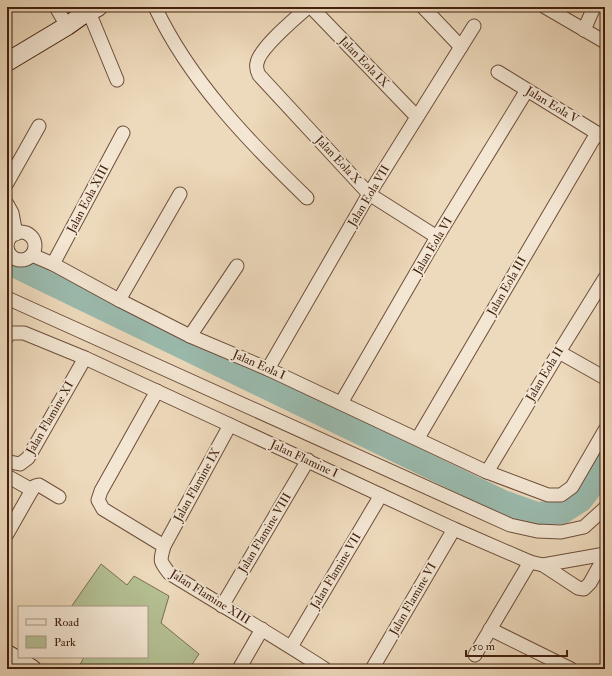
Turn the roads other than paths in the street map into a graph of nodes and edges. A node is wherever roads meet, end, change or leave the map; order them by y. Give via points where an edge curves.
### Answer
1 (56, 7) edge
2 (155, 7) edge
3 (308, 7) edge
4 (311, 7) edge
5 (423, 7) edge
6 (545, 7) edge
7 (594, 7) edge
8 (93, 10) edge
9 (67, 26) junction
10 (474, 26) dead end
11 (584, 30) junction
12 (605, 42) edge
13 (461, 47) junction
14 (7, 62) edge
15 (498, 72) dead end
16 (117, 80) dead end
17 (527, 90) junction
18 (417, 117) junction
19 (39, 126) dead end
20 (123, 133) dead end
21 (601, 135) edge
22 (7, 183) edge
23 (180, 194) dead end
24 (370, 194) junction
25 (308, 198) dead end
26 (7, 204) edge
27 (16, 234) junction
28 (437, 237) junction
29 (32, 255) junction
30 (53, 264) junction
31 (236, 266) dead end
32 (603, 285) edge
33 (7, 298) edge
34 (120, 300) junction
35 (190, 336) junction
36 (7, 337) edge
37 (559, 352) junction
38 (85, 358) junction
39 (268, 369) junction
40 (605, 378) edge
41 (157, 391) junction
42 (341, 403) junction
43 (230, 425) junction
44 (605, 430) edge
45 (418, 438) junction
46 (7, 460) edge
47 (308, 460) junction
48 (487, 472) junction
49 (7, 476) edge
50 (32, 490) junction
51 (381, 495) junction
52 (59, 497) dead end
53 (605, 508) edge
54 (454, 529) junction
55 (7, 534) edge
56 (164, 546) junction
57 (605, 555) edge
58 (536, 564) junction
59 (222, 606) junction
60 (262, 629) junction
61 (490, 629) junction
62 (291, 647) junction
63 (7, 654) edge
64 (476, 655) dead end
65 (32, 669) edge
66 (239, 669) edge
67 (325, 669) edge
68 (372, 669) edge
69 (570, 669) edge

1 - 9 street
2 - 25 street via 186,62 219,106
3 - 24 street, Jalan Eola X via 272,40 261,55 256,68 259,75
4 - 18 street, Jalan Eola IX
5 - 13 street
6 - 11 street
7 - 11 street
8 - 9 street
8 - 16 street
9 - 14 street
10 - 13 street, Jalan Eola VII
11 - 12 street
13 - 18 street, Jalan Eola VII
15 - 17 street, Jalan Eola V
17 - 21 street, Jalan Eola V
17 - 28 street, Jalan Eola VI
18 - 24 street, Jalan Eola VII
19 - 22 street
20 - 30 street, Jalan Eola XIII
21 - 45 street, Jalan Eola III
23 - 34 street
24 - 28 street, Jalan Eola X
24 - 39 street, Jalan Eola VII
26 - 27 street via 12,213
27 - 29 street via 26,233 32,238 35,248
27 - 29 street via 9,241 8,251 11,255 24,260
28 - 42 street, Jalan Eola VI
29 - 30 street, Jalan Eola I
30 - 34 street, Jalan Eola I
31 - 35 street
32 - 37 street, Jalan Eola II
33 - 53 street via 510,525 537,531 561,532 584,527
34 - 35 street, Jalan Eola I
35 - 39 street, Jalan Eola I
36 - 38 street, Jalan Flamine I via 10,333 24,332
37 - 40 street
37 - 48 street, Jalan Eola II
38 - 41 street, Jalan Flamine I
38 - 46 street, Jalan Flamine XI via 28,458 20,464
39 - 42 street, Jalan Eola I
41 - 43 street, Jalan Flamine I
41 - 56 street via 98,500 103,509
42 - 45 street, Jalan Eola I
43 - 47 street, Jalan Flamine I
43 - 56 street, Jalan Flamine IX
44 - 48 street, Jalan Eola I via 572,487 561,495 548,495
45 - 48 street, Jalan Eola I
47 - 51 street, Jalan Flamine I
47 - 59 street, Jalan Flamine VIII
49 - 50 street
50 - 52 street via 39,485
50 - 55 street
51 - 54 street, Jalan Flamine I
51 - 62 street, Jalan Flamine VII
54 - 58 street, Jalan Flamine I
54 - 68 street, Jalan Flamine VI
56 - 59 street, Jalan Flamine XIII via 160,559 169,573
57 - 58 street
57 - 58 street, Jalan Flamine I via 590,584 584,589
58 - 61 street
59 - 60 street, Jalan Flamine XIII
60 - 62 street, Jalan Flamine XIII
60 - 66 street
61 - 64 street
61 - 69 street
62 - 67 street, Jalan Flamine XIII
63 - 65 street

